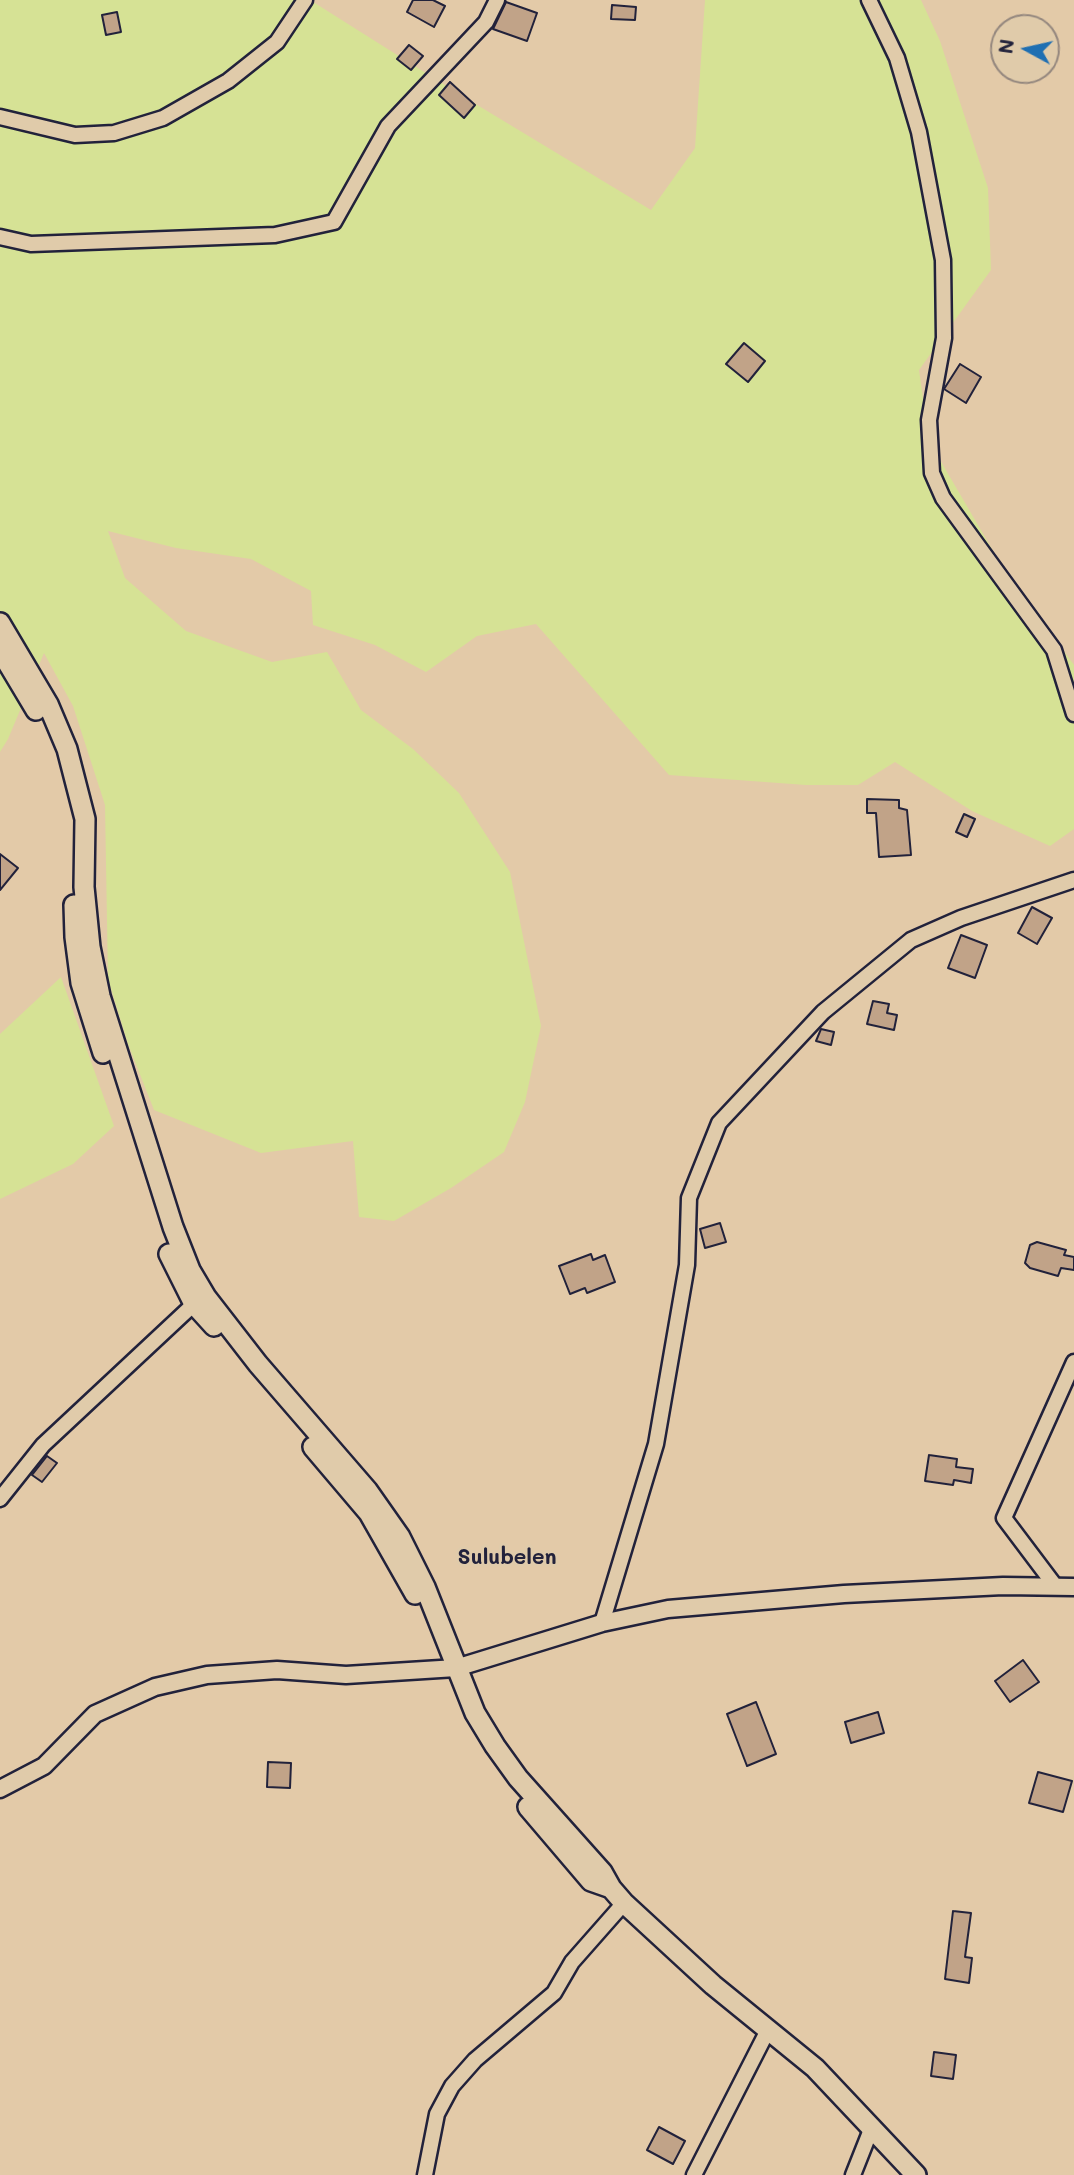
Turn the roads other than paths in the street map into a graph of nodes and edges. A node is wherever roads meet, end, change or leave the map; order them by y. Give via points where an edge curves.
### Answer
1 (305, 0) edge
2 (497, 0) edge
3 (869, 0) edge
4 (0, 117) edge
5 (0, 237) edge
6 (0, 623) edge
7 (0, 650) edge
8 (1074, 714) edge
9 (1074, 880) edge
10 (136, 1131) junction
11 (194, 1304) junction
12 (1074, 1362) edge
13 (0, 1499) edge
14 (1056, 1587) junction
15 (1074, 1587) edge
16 (602, 1623) junction
17 (450, 1668) junction
18 (0, 1789) edge
19 (617, 1896) junction
20 (768, 2030) junction
21 (873, 2127) junction
22 (425, 2175) edge
23 (694, 2175) edge
24 (853, 2175) edge
25 (916, 2175) edge

1 - 4 street via 277,42 228,81 163,118 114,133 75,135
2 - 5 street via 486,22 388,126 334,222 275,235 31,244
3 - 8 street via 897,58 919,132 943,260 944,338 929,420 932,473 943,498 1054,650
6 - 10 main road via 48,704 78,786 85,819 84,887 90,947
7 - 10 main road via 54,744 72,822 80,983
9 - 16 street via 911,940 823,1012 719,1123 689,1198 687,1265 656,1444
10 - 11 main road via 164,1242
10 - 17 main road via 201,1288 244,1347 367,1490 400,1537 421,1578
11 - 13 street via 43,1445
11 - 17 main road via 369,1513
12 - 14 street via 1004,1518
14 - 15 street
14 - 16 street via 844,1594 668,1609
16 - 17 street
17 - 18 street via 346,1675 263,1671 207,1675 155,1688 95,1714 44,1766
17 - 19 main road via 518,1778 602,1872
19 - 20 main road
19 - 22 street via 554,1993 475,2060 452,2086 437,2114
20 - 21 main road via 815,2068
20 - 23 street
21 - 24 street
21 - 25 main road

